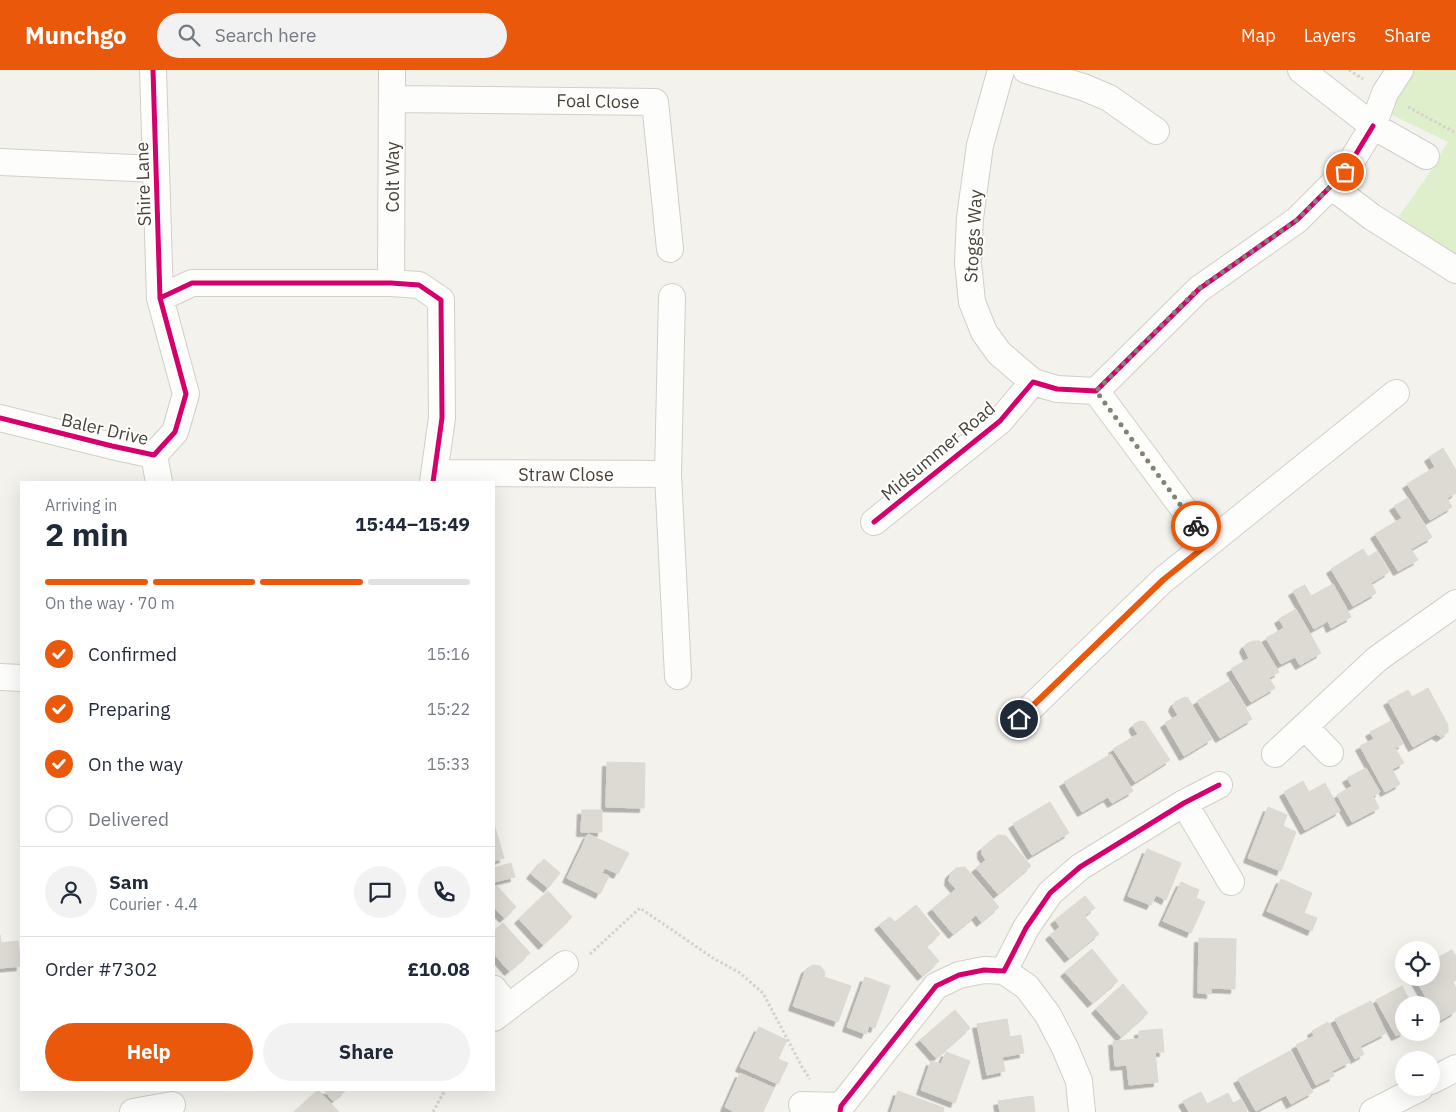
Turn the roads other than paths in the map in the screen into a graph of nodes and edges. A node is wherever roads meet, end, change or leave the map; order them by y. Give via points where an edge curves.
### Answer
1 (153, 70) edge
2 (392, 70) edge
3 (1001, 70) edge
4 (1301, 70) edge
5 (1400, 70) edge
6 (1034, 72) edge
7 (392, 99) junction
8 (1372, 126) junction
9 (1156, 131) dead end
10 (1426, 156) dead end
11 (0, 162) edge
12 (156, 169) junction
13 (1338, 179) junction
14 (670, 249) dead end
15 (1456, 270) edge
16 (391, 284) junction
17 (672, 297) dead end
18 (160, 298) junction
19 (1033, 382) junction
20 (1096, 391) junction
21 (1396, 393) dead end
22 (0, 418) edge
23 (154, 455) junction
24 (668, 474) junction
25 (434, 478) edge
26 (159, 481) edge
27 (874, 522) dead end
28 (1209, 543) junction
29 (1456, 603) edge
30 (678, 676) dead end
31 (0, 677) edge
32 (20, 678) edge
33 (1019, 719) dead end
34 (1305, 727) junction
35 (1330, 753) dead end
36 (1275, 754) dead end
37 (1219, 785) dead end
38 (1184, 803) junction
39 (1231, 882) dead end
40 (576, 960) road end
41 (1004, 971) junction
42 (498, 1004) edge
43 (1456, 1068) edge
44 (1440, 1076) edge
45 (1404, 1096) edge
46 (172, 1102) edge
47 (802, 1105) dead end
48 (836, 1108) edge
49 (133, 1112) edge
50 (1082, 1112) edge
51 (1373, 1112) edge

1 - 12 street, Shire Lane
2 - 7 street, Colt Way
3 - 19 street, Stoggs Way via 980,145 970,218 968,263 972,302 984,332 999,353
4 - 8 street
5 - 8 street via 1385,93
6 - 9 street via 1109,98
7 - 14 street, Foal Close via 656,102
7 - 16 street, Colt Way
8 - 10 street
8 - 13 street
11 - 12 street
12 - 18 street, Shire Lane
13 - 15 street via 1372,217
13 - 20 street via 1297,220 1198,289
16 - 18 street via 192,283
16 - 25 street via 419,285 441,300 442,418
17 - 24 street
18 - 23 street, Baler Drive via 186,394 175,432
19 - 20 street via 1057,389
19 - 27 street, Midsummer Road via 1000,421
20 - 28 street
21 - 28 street
22 - 23 street, Baler Drive
23 - 26 street
24 - 25 street, Straw Close
24 - 30 street
28 - 33 street via 1163,580
29 - 34 street via 1377,658
31 - 32 street
34 - 35 street
34 - 36 street
37 - 38 street
38 - 39 street
38 - 41 street via 1080,867 1050,893 1026,928
40 - 42 street
41 - 48 street via 984,970 959,975 936,986
41 - 50 street via 1027,987 1048,1015 1079,1081
43 - 44 street
45 - 51 street
46 - 49 street
47 - 48 street

